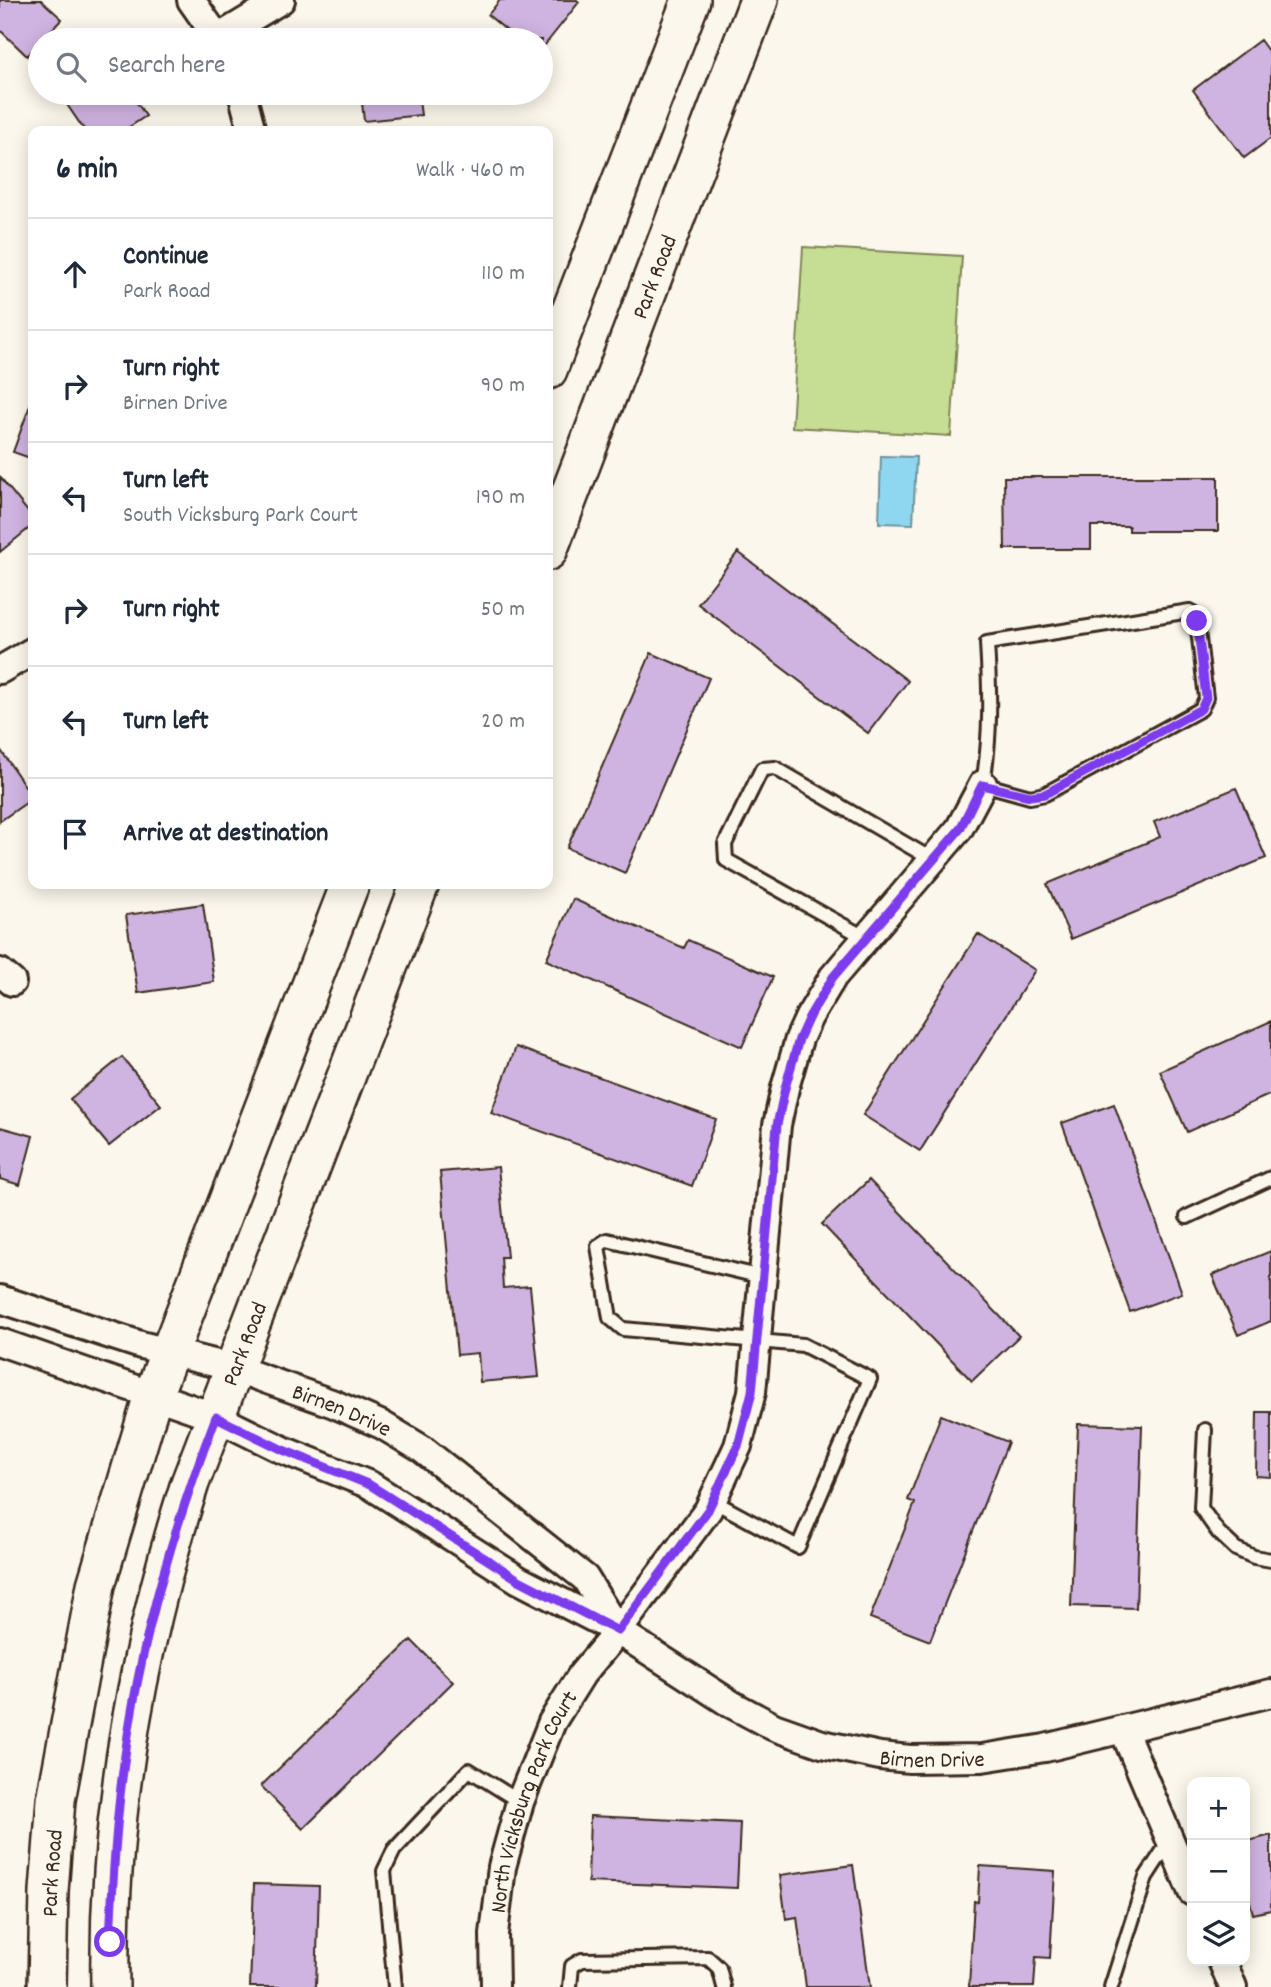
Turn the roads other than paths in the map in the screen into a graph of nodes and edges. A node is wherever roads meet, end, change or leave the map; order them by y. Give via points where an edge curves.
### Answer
1 (191, 0) edge
2 (281, 0) edge
3 (691, 0) edge
4 (759, 0) edge
5 (211, 28) edge
6 (236, 28) edge
7 (245, 105) edge
8 (252, 126) edge
9 (553, 357) edge
10 (553, 538) edge
11 (28, 654) edge
12 (0, 670) edge
13 (982, 785) junction
14 (933, 860) junction
15 (347, 889) edge
16 (418, 889) edge
17 (866, 938) junction
18 (1271, 1178) edge
19 (1187, 1217) dead end
20 (762, 1278) junction
21 (0, 1299) edge
22 (0, 1342) edge
23 (757, 1343) junction
24 (169, 1351) junction
25 (234, 1368) junction
26 (153, 1395) junction
27 (216, 1417) junction
28 (1205, 1430) dead end
29 (713, 1501) junction
30 (1271, 1560) edge
31 (618, 1631) junction
32 (1271, 1693) edge
33 (1123, 1728) junction
34 (520, 1802) junction
35 (1170, 1840) junction
36 (1187, 1880) edge
37 (1224, 1966) edge
38 (47, 1987) edge
39 (110, 1987) edge
40 (395, 1987) edge
41 (495, 1987) edge
42 (570, 1987) edge
43 (724, 1987) edge
44 (1111, 1987) edge
45 (1233, 1987) edge

1 - 5 street
2 - 6 street
3 - 9 main road
4 - 10 main road, Park Road
7 - 8 street
11 - 12 street
13 - 13 lane via 1030,796 1045,794 1201,709 1206,698 1197,621 1190,611 987,643 991,712
13 - 14 street, North Vicksburg Park Court via 960,829
14 - 17 street, North Vicksburg Park Court
14 - 17 lane via 775,768 762,769 725,844 726,860
15 - 24 main road, Park Road
16 - 25 main road, Park Road
17 - 20 street, North Vicksburg Park Court via 833,977 799,1039 777,1125
18 - 19 lane
20 - 23 street, North Vicksburg Park Court
20 - 23 lane via 607,1240 598,1246 610,1318 623,1329
21 - 24 street, Birnen Drive
22 - 26 street, Birnen Drive
23 - 29 street, North Vicksburg Park Court via 752,1392 738,1446
23 - 29 lane via 803,1345 870,1379 798,1547
24 - 25 street, Birnen Drive
24 - 26 main road, Park Road
25 - 27 main road, Park Road
25 - 31 street, Birnen Drive via 382,1425 422,1449 585,1578
26 - 27 street, Birnen Drive
26 - 38 main road, Park Road via 96,1585 71,1708 56,1800
27 - 31 street, Birnen Drive via 370,1485 519,1580
27 - 39 main road, Park Road via 174,1532 128,1735 115,1838
28 - 30 lane via 1201,1508 1236,1549
29 - 31 street, North Vicksburg Park Court
31 - 33 street, Birnen Drive via 774,1727 822,1744 880,1756 982,1758
31 - 34 street, North Vicksburg Park Court via 582,1674 552,1723
32 - 33 street, Birnen Drive
33 - 35 street
34 - 40 lane via 469,1770 394,1850 384,1871
34 - 41 street, North Vicksburg Park Court via 502,1867 494,1934
35 - 36 street
35 - 44 lane via 1146,1877
37 - 45 street
42 - 43 lane via 572,1966 582,1960 708,1958 719,1968

